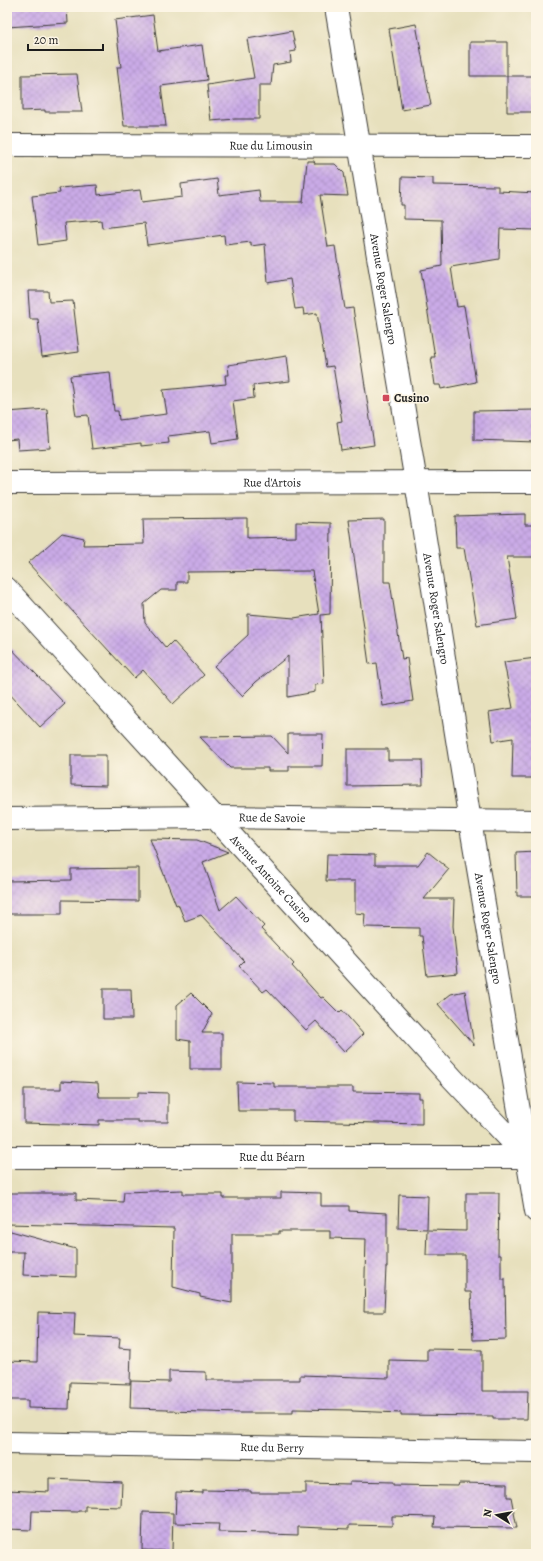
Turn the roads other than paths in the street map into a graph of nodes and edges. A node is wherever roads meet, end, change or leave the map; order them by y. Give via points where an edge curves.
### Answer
1 (336, 7) edge
2 (7, 145) edge
3 (359, 145) junction
4 (536, 146) edge
5 (416, 482) junction
6 (536, 482) edge
7 (7, 483) edge
8 (7, 590) edge
9 (215, 817) junction
10 (7, 819) edge
11 (470, 821) junction
12 (536, 821) edge
13 (7, 1157) edge
14 (533, 1161) edge
15 (536, 1211) edge
16 (7, 1443) edge
17 (536, 1452) edge

1 - 3 street, Avenue Roger Salengro
2 - 3 street, Rue du Limousin
3 - 4 street, Rue du Limousin
3 - 5 street, Avenue Roger Salengro
5 - 6 street, Rue d'Artois
5 - 7 street, Rue d'Artois
5 - 11 street, Avenue Roger Salengro
8 - 9 street, Avenue Antoine Cusino
9 - 10 street, Rue de Savoie
9 - 11 street, Rue de Savoie
9 - 14 street, Avenue Antoine Cusino via 453,1079
11 - 12 street, Rue de Savoie
11 - 14 street, Avenue Roger Salengro
13 - 14 street, Rue du Béarn
14 - 15 street, Avenue Roger Salengro
16 - 17 street, Rue du Berry

